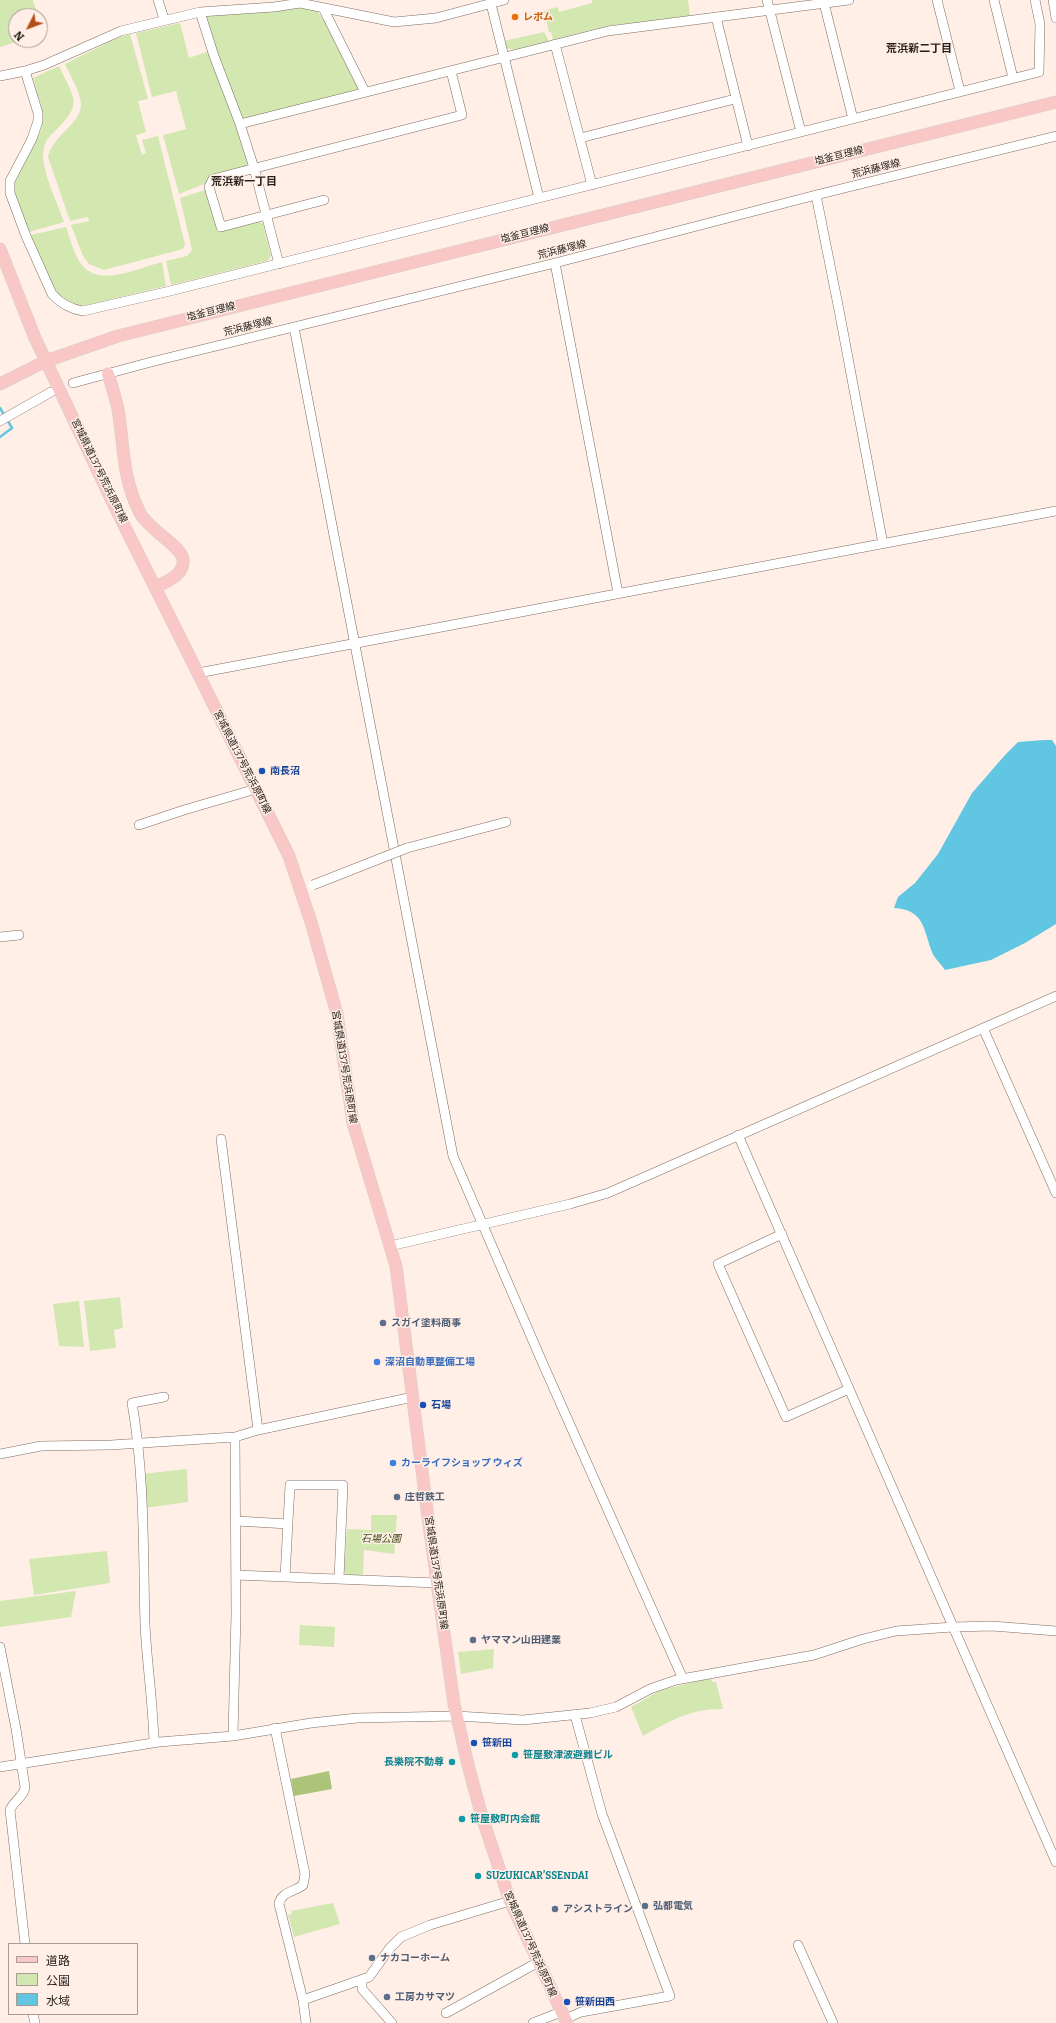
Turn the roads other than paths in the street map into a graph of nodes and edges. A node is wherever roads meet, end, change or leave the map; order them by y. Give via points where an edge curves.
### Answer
1 (158, 0) edge
2 (504, 0) edge
3 (767, 0) edge
4 (849, 0) edge
5 (937, 0) edge
6 (994, 0) edge
7 (1035, 0) edge
8 (1053, 0) edge
9 (301, 1) edge
10 (824, 3) junction
11 (491, 4) junction
12 (323, 8) junction
13 (769, 10) junction
14 (200, 12) junction
15 (716, 18) junction
16 (1056, 18) edge
17 (164, 19) junction
18 (555, 44) junction
19 (503, 57) junction
20 (26, 71) junction
21 (451, 71) junction
22 (0, 76) edge
23 (1013, 78) junction
24 (960, 91) junction
25 (365, 92) junction
26 (735, 99) junction
27 (1056, 102) edge
28 (853, 119) junction
29 (240, 124) junction
30 (801, 132) junction
31 (1056, 136) edge
32 (580, 138) junction
33 (748, 146) junction
34 (254, 168) junction
35 (592, 185) junction
36 (816, 195) junction
37 (539, 198) junction
38 (324, 200) dead end
39 (266, 215) junction
40 (0, 249) edge
41 (555, 263) junction
42 (279, 264) junction
43 (294, 327) junction
44 (46, 361) junction
45 (108, 374) junction
46 (73, 383) dead end
47 (0, 384) edge
48 (51, 392) dead end
49 (0, 421) edge
50 (1056, 511) edge
51 (883, 544) junction
52 (156, 587) junction
53 (618, 593) junction
54 (355, 643) junction
55 (198, 673) junction
56 (256, 789) junction
57 (506, 822) dead end
58 (139, 825) dead end
59 (300, 890) junction
60 (19, 935) dead end
61 (0, 937) edge
62 (1056, 996) edge
63 (983, 1028) junction
64 (738, 1135) junction
65 (221, 1139) dead end
66 (1056, 1193) edge
67 (482, 1225) junction
68 (782, 1234) junction
69 (390, 1246) junction
70 (849, 1389) junction
71 (164, 1397) dead end
72 (413, 1397) junction
73 (258, 1430) junction
74 (235, 1437) junction
75 (139, 1444) junction
76 (0, 1454) edge
77 (237, 1521) junction
78 (288, 1524) junction
79 (236, 1575) junction
80 (286, 1577) junction
81 (339, 1579) junction
82 (437, 1583) junction
83 (953, 1627) junction
84 (1056, 1631) edge
85 (0, 1647) edge
86 (683, 1679) junction
87 (575, 1714) junction
88 (457, 1716) junction
89 (275, 1728) junction
90 (233, 1736) junction
91 (150, 1743) junction
92 (21, 1765) junction
93 (0, 1767) edge
94 (1056, 1862) edge
95 (510, 1901) junction
96 (25, 1943) edge
97 (798, 1945) dead end
98 (533, 1965) dead end
99 (362, 1980) junction
100 (303, 2000) junction
101 (446, 2013) dead end
102 (565, 2018) edge
103 (306, 2023) edge
104 (392, 2023) edge
105 (533, 2023) edge
106 (833, 2023) edge

1 - 17 street
2 - 11 street
3 - 13 street
4 - 10 street
5 - 24 street
6 - 23 street
7 - 23 street via 1040,24 1039,72
8 - 16 street
9 - 12 street
9 - 14 street via 274,7
10 - 13 street
10 - 28 street
11 - 12 street via 436,18 394,22
11 - 19 street
12 - 25 street
13 - 15 street
13 - 30 street
14 - 17 street
14 - 29 street
15 - 18 street via 608,31
15 - 26 street
17 - 20 street via 121,31 60,59
18 - 19 street
18 - 32 street
19 - 21 street
19 - 37 street
20 - 22 street
20 - 42 street via 38,121 32,139 10,181 10,193 45,279 58,301 74,309 94,310
21 - 25 street
21 - 34 street via 462,115
23 - 24 street
24 - 28 street
25 - 29 street
26 - 32 street
26 - 33 street
27 - 44 main road, 塩釜亘理線 via 118,336
28 - 30 street
29 - 34 street
30 - 33 street
31 - 36 street, 荒浜藤塚線
32 - 35 street
33 - 35 street
34 - 39 street
34 - 39 street via 213,179 209,187 221,227
35 - 37 street
36 - 41 street, 荒浜藤塚線
36 - 51 street
37 - 42 street
38 - 39 street
39 - 42 street
40 - 44 main road, 宮城県道137号荒浜原町線
41 - 43 street, 荒浜藤塚線
41 - 53 street
43 - 45 street, 荒浜藤塚線
43 - 54 street
44 - 47 main road, 塩釜亘理線
44 - 52 main road, 宮城県道137号荒浜原町線
45 - 46 street, 荒浜藤塚線
45 - 52 main road via 119,414 123,460 133,496 148,525 177,548 182,556 183,566 179,573
48 - 49 street
50 - 51 street
51 - 53 street
52 - 55 main road, 宮城県道137号荒浜原町線
53 - 54 street
54 - 55 street
54 - 67 street via 453,1156
55 - 56 main road, 宮城県道137号荒浜原町線
56 - 58 street
56 - 59 main road, 宮城県道137号荒浜原町線 via 289,856
57 - 59 street, bridge via 407,848
59 - 69 main road, 宮城県道137号荒浜原町線 via 337,1014 353,1123
60 - 61 street
62 - 63 street
63 - 64 street
63 - 66 street
64 - 67 street via 608,1193
64 - 68 street
65 - 73 street
67 - 69 street
67 - 86 street
68 - 70 street
68 - 70 street via 718,1264 786,1417
69 - 72 main road, 宮城県道137号荒浜原町線 via 396,1266
70 - 83 street
71 - 75 street via 132,1404
72 - 73 street
72 - 82 main road, 宮城県道137号荒浜原町線
73 - 74 street
74 - 75 street
74 - 77 street
75 - 76 street via 41,1446
75 - 91 street
77 - 78 street
77 - 79 street
78 - 80 street
78 - 81 street via 290,1485 342,1485
79 - 80 street
79 - 90 street
80 - 81 street
81 - 82 street
82 - 88 main road, 宮城県道137号荒浜原町線
83 - 84 street via 992,1626
83 - 86 street via 896,1631 814,1654
83 - 94 street
85 - 92 street
86 - 87 street via 650,1689 616,1707
87 - 88 street via 523,1720
87 - 102 street via 602,1814 670,1996 582,2012
88 - 89 street via 358,1718
88 - 95 main road, 宮城県道137号荒浜原町線 via 483,1820
89 - 90 street
89 - 100 street via 305,1874 303,1885 280,1898 279,1904
90 - 91 street
91 - 92 street
92 - 93 street
92 - 96 street via 24,1793 10,1810
95 - 99 street via 430,1925 401,1937 369,1977
95 - 102 main road, 宮城県道137号荒浜原町線
97 - 106 street
98 - 101 street
99 - 100 street
99 - 104 street via 362,1989
100 - 103 street
102 - 105 street

